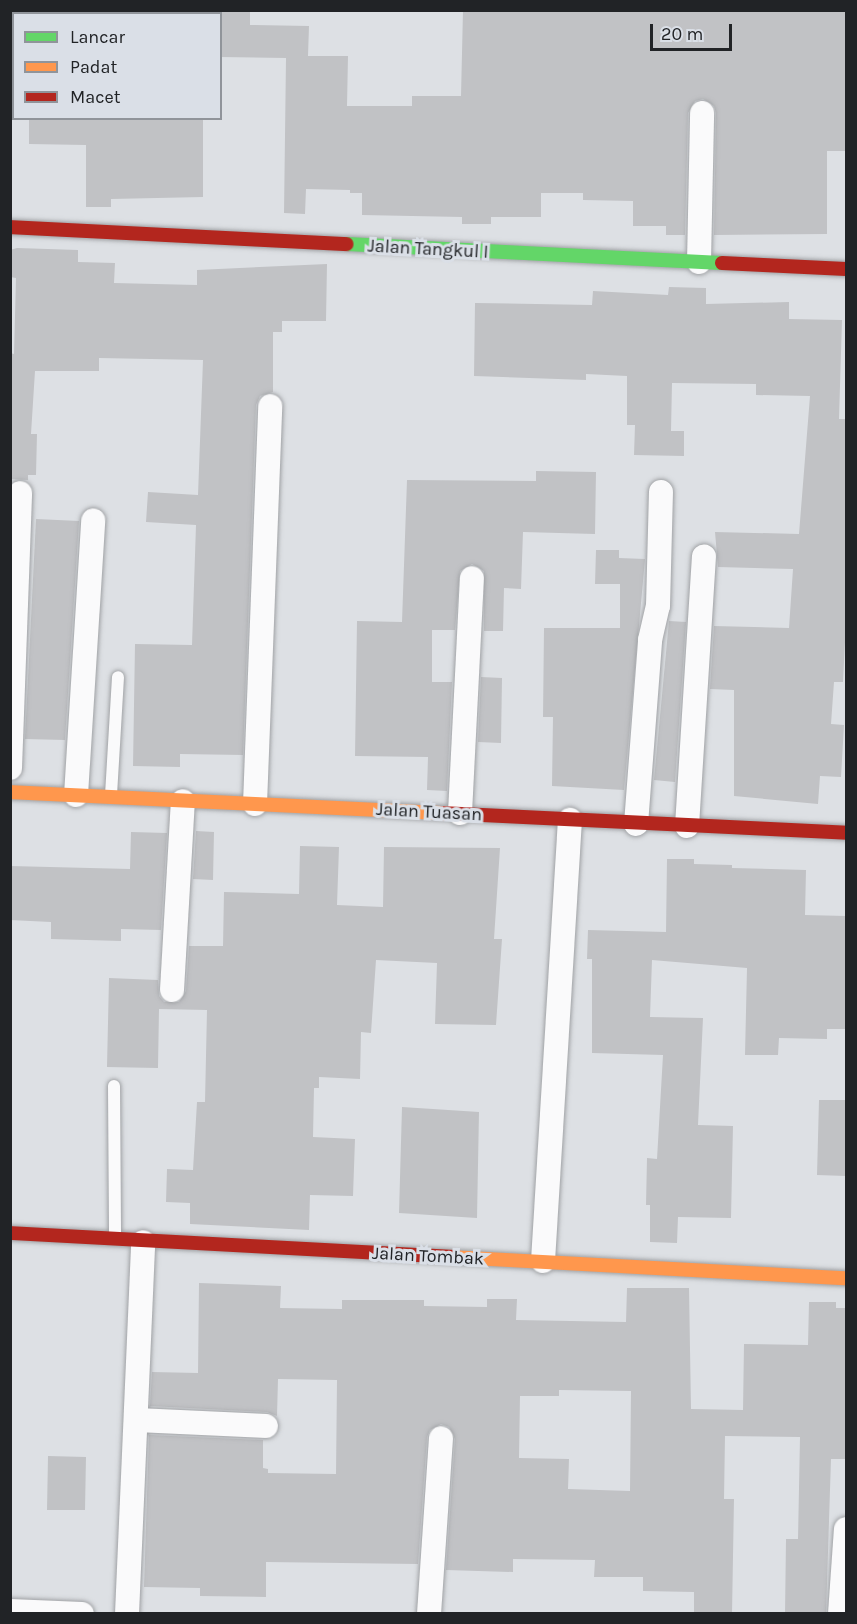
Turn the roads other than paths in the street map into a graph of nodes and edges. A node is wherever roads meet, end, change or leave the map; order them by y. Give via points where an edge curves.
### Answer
1 (702, 113) dead end
2 (10, 227) edge
3 (699, 262) junction
4 (846, 269) edge
5 (270, 406) dead end
6 (661, 492) dead end
7 (20, 493) dead end
8 (93, 521) dead end
9 (704, 558) dead end
10 (472, 578) dead end
11 (118, 677) dead end
12 (10, 768) edge
13 (10, 792) edge
14 (76, 795) junction
15 (111, 796) junction
16 (183, 801) junction
17 (255, 804) junction
18 (459, 813) junction
19 (570, 820) junction
20 (636, 824) junction
21 (846, 825) edge
22 (687, 826) junction
23 (846, 833) edge
24 (172, 990) dead end
25 (114, 1086) dead end
26 (10, 1233) edge
27 (115, 1240) junction
28 (143, 1242) junction
29 (543, 1261) junction
30 (846, 1278) edge
31 (138, 1420) junction
32 (266, 1426) dead end
33 (441, 1438) dead end
34 (846, 1529) edge
35 (10, 1611) edge
36 (82, 1614) edge
37 (127, 1614) edge
38 (429, 1614) edge
39 (840, 1614) edge

1 - 3 street
2 - 3 street, Jalan Tangkul I
3 - 4 street, Jalan Tangkul I
5 - 17 street
6 - 20 street via 658,606 650,640
7 - 12 street
8 - 14 street
9 - 22 street
10 - 18 street
11 - 15 lane
13 - 14 street, Jalan Tuasan
14 - 15 street, Jalan Tuasan
15 - 16 street, Jalan Tuasan
16 - 17 street, Jalan Tuasan
16 - 24 street
17 - 18 street, Jalan Tuasan
18 - 19 street, Jalan Tuasan
19 - 20 street, Jalan Tuasan
19 - 29 street
20 - 22 street, Jalan Tuasan
21 - 23 street
22 - 23 street, Jalan Tuasan
25 - 27 lane
26 - 27 street, Jalan Tombak
27 - 28 street, Jalan Tombak
28 - 29 street, Jalan Tombak
28 - 31 street
29 - 30 street, Jalan Tombak
31 - 32 street
31 - 37 street
33 - 38 street
34 - 39 street
35 - 36 street

